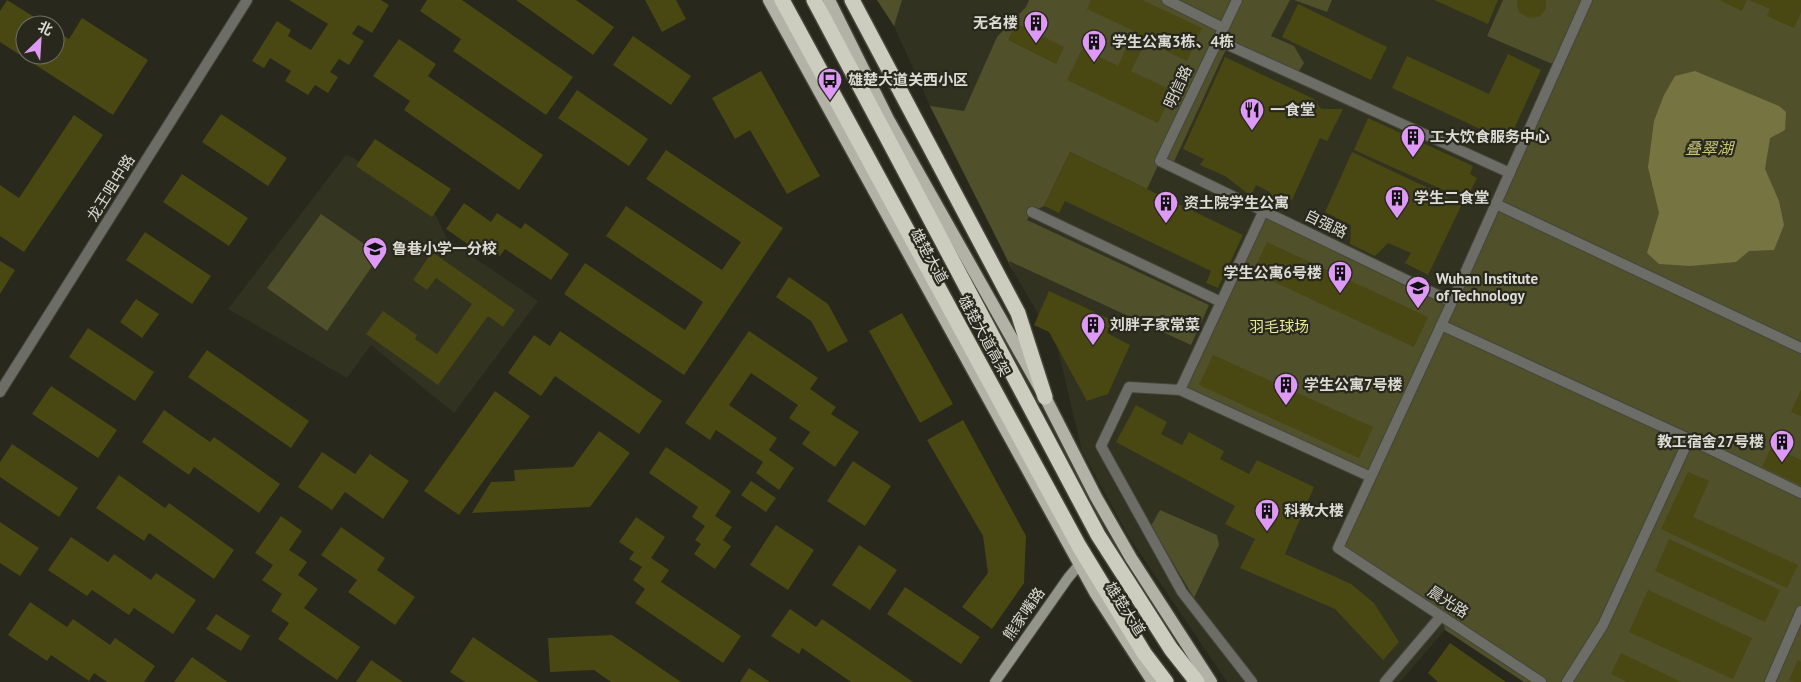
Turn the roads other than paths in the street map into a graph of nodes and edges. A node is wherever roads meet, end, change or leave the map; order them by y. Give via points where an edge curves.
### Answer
1 (247, 0) edge
2 (769, 0) edge
3 (782, 0) edge
4 (814, 0) edge
5 (829, 0) edge
6 (852, 0) edge
7 (1167, 0) edge
8 (1237, 0) edge
9 (1588, 0) edge
10 (1223, 28) junction
11 (1217, 40) junction
12 (1160, 160) joint
13 (1510, 173) junction
14 (1496, 204) junction
15 (1264, 210) junction
16 (1032, 212) dead end
17 (1221, 302) junction
18 (1452, 302) junction
19 (1441, 325) junction
20 (1801, 348) edge
21 (1180, 390) junction
22 (0, 392) edge
23 (1045, 397) junction
24 (1689, 439) junction
25 (1370, 477) junction
26 (1801, 493) edge
27 (1079, 564) junction
28 (1801, 611) edge
29 (1441, 616) junction
30 (995, 682) edge
31 (1153, 682) edge
32 (1166, 682) edge
33 (1197, 682) edge
34 (1211, 682) edge
35 (1252, 682) edge
36 (1385, 682) edge
37 (1541, 682) edge
38 (1567, 682) edge
39 (1770, 682) edge

1 - 22 street, 龙王咀中路
2 - 27 main road, 雄楚大道
3 - 32 highway, 雄楚大道高架 via 1079,546 1144,653
4 - 33 highway, 雄楚大道高架 via 1098,535
5 - 23 main road via 888,119
6 - 23 highway via 1018,313
7 - 10 street
8 - 10 street, 明信路
9 - 13 street
10 - 11 street, 明信路
11 - 12 street, 明信路
11 - 13 street
12 - 15 street, 自强路
13 - 14 street
14 - 18 street
14 - 20 street
15 - 17 street
15 - 18 street, 自强路
16 - 17 street
17 - 21 street
18 - 19 street
19 - 24 street
19 - 25 street
21 - 25 street
21 - 35 street via 1129,387 1101,446 1182,592
23 - 34 main road via 1096,497
24 - 26 street
24 - 38 street via 1604,625
25 - 29 street, 晨光路 via 1338,548
27 - 30 street, 熊家嘴路
27 - 31 main road, 雄楚大道
28 - 39 street
29 - 36 street
29 - 37 street, 晨光路

